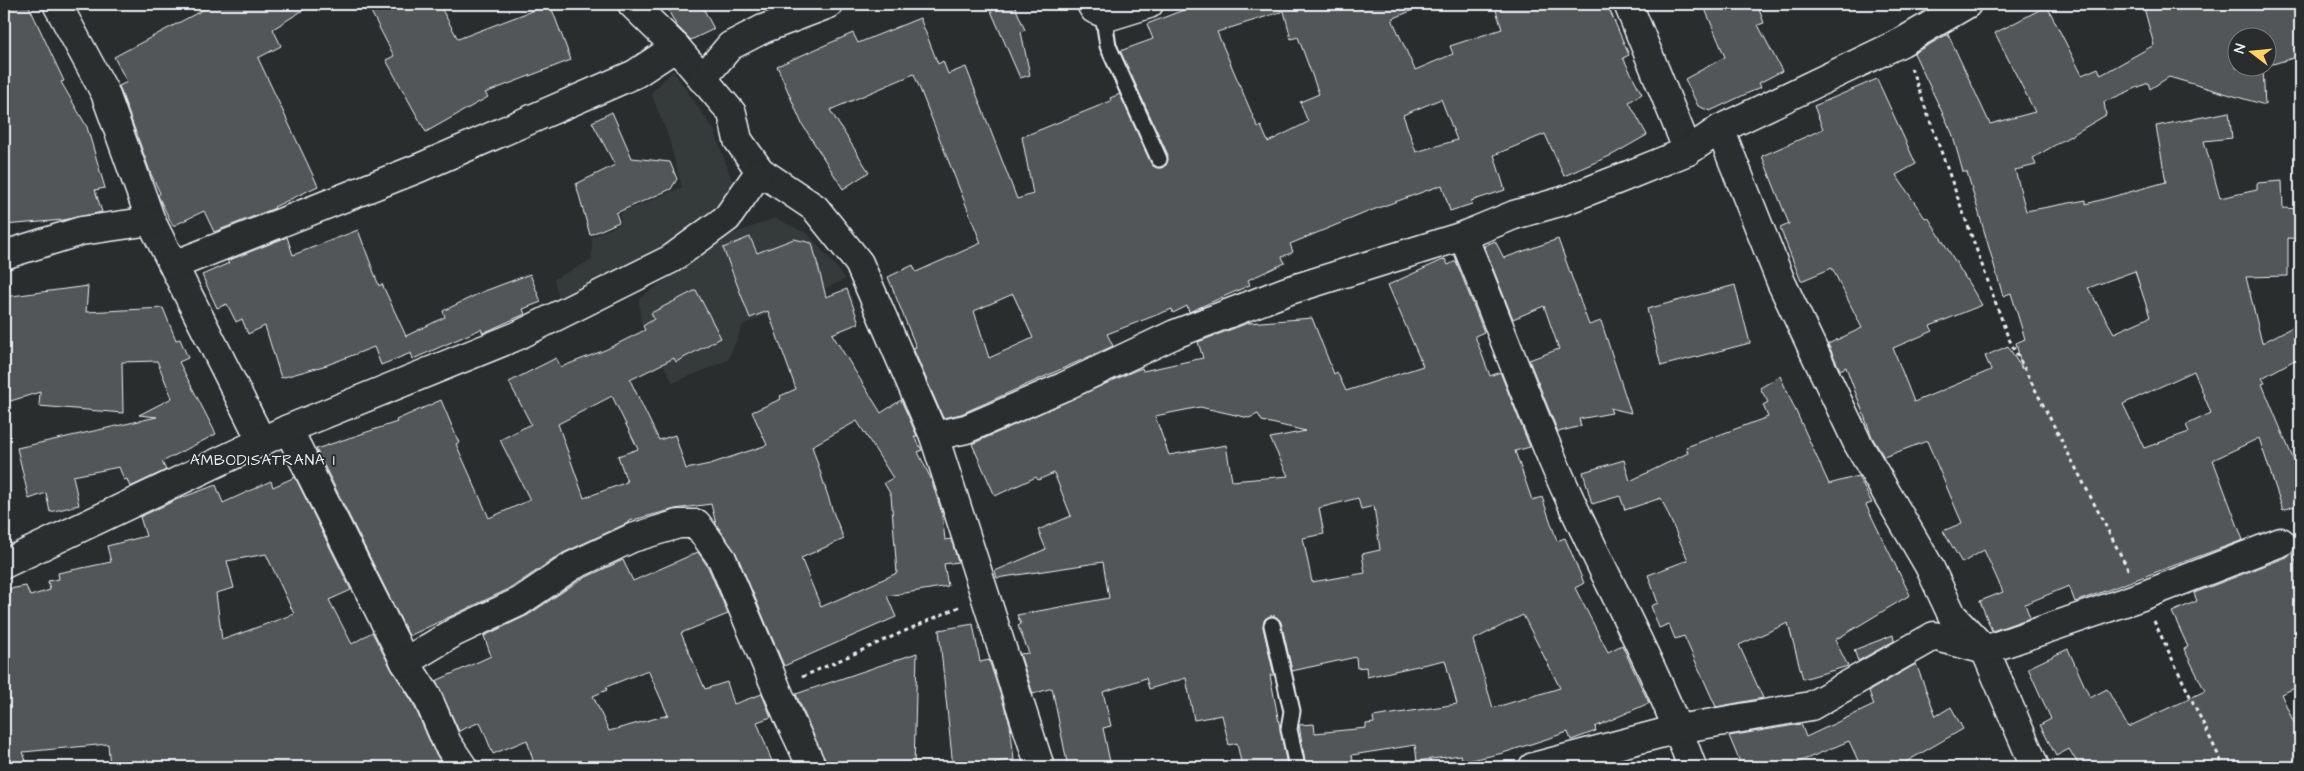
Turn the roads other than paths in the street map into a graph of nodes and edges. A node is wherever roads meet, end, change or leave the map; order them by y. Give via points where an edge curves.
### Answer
1 (57, 4) edge
2 (632, 4) edge
3 (829, 4) edge
4 (1149, 4) edge
5 (1628, 4) edge
6 (1967, 4) edge
7 (1097, 8) edge
8 (676, 47) junction
9 (702, 79) junction
10 (1720, 129) junction
11 (1688, 150) junction
12 (1159, 159) dead end
13 (760, 170) junction
14 (151, 221) junction
15 (1463, 236) junction
16 (4, 255) edge
17 (174, 265) junction
18 (288, 429) junction
19 (934, 436) junction
20 (262, 442) junction
21 (2281, 542) dead end
22 (4, 564) edge
23 (1272, 625) dead end
24 (1985, 650) junction
25 (405, 662) junction
26 (1678, 729) junction
27 (463, 767) edge
28 (812, 767) edge
29 (1040, 767) edge
30 (1297, 767) edge
31 (1533, 767) edge
32 (1692, 767) edge
33 (2035, 767) edge

1 - 14 street via 105,93
2 - 8 street
3 - 9 street via 762,29 730,46
4 - 7 street via 1110,16
5 - 11 street
6 - 10 street via 1902,42
7 - 12 lane via 1108,46
8 - 9 street
8 - 17 street via 635,74 419,168
9 - 13 street via 732,113 738,140
10 - 11 street
10 - 24 street via 1781,282 1858,444 1929,566 1952,615
11 - 15 street via 1563,201 1514,215
13 - 18 street via 727,218 670,259 517,336
13 - 19 street via 815,208 859,263
14 - 16 street via 81,231
14 - 17 street
15 - 19 street via 1278,294 1175,334 966,429
15 - 26 street via 1556,468
17 - 20 street
18 - 20 street
18 - 25 street
19 - 29 street
20 - 22 street
21 - 24 street via 2142,596
23 - 30 lane via 1292,711 1289,730
24 - 26 street via 1934,636 1811,706
24 - 33 street
25 - 27 street via 427,696 447,743
25 - 28 street via 455,632 519,602 581,562 632,538 679,524 697,524 722,559
26 - 31 street
26 - 32 street

